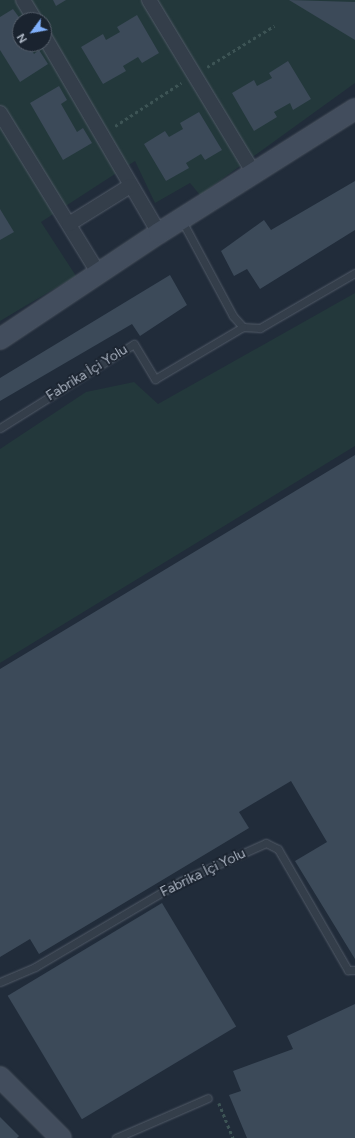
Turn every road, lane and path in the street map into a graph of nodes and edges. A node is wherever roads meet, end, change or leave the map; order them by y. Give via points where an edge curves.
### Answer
1 (23, 0) edge
2 (149, 0) edge
3 (30, 12) edge
4 (52, 50) edge
5 (355, 109) edge
6 (0, 113) edge
7 (255, 175) junction
8 (130, 186) junction
9 (181, 219) junction
10 (69, 224) junction
11 (159, 233) junction
12 (355, 273) edge
13 (99, 274) junction
14 (243, 328) junction
15 (0, 339) edge
16 (0, 428) edge
17 (355, 970) edge
18 (0, 982) edge
19 (0, 1077) edge
20 (208, 1098) dead end
21 (217, 1098) dead end
22 (61, 1138) edge
23 (116, 1138) edge
24 (233, 1138) edge

1 - 3 street
2 - 7 street
4 - 8 street
5 - 7 main road
6 - 10 street
7 - 9 main road
8 - 10 street
8 - 11 street
9 - 11 main road
9 - 14 lane via 233,316
10 - 13 street
11 - 13 main road
12 - 14 lane, Fabrika İçi Yolu via 260,328
13 - 15 main road
14 - 16 lane, Fabrika İçi Yolu via 155,380 134,344
17 - 18 lane, Fabrika İçi Yolu via 348,970 278,849 266,843 181,881 35,967
19 - 22 main road
20 - 23 lane
21 - 24 path

